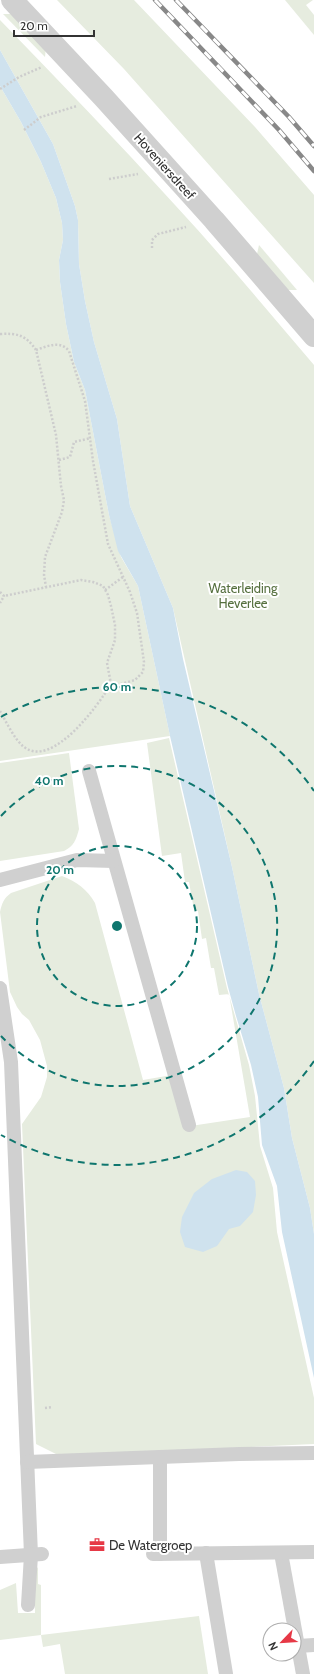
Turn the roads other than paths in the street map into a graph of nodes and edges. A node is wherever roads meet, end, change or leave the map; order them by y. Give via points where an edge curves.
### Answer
1 (12, 0) edge
2 (314, 336) edge
3 (89, 772) dead end
4 (114, 861) junction
5 (0, 880) edge
6 (0, 988) edge
7 (5, 1063) edge
8 (189, 1124) dead end
9 (314, 1453) edge
10 (160, 1457) junction
11 (28, 1462) junction
12 (314, 1552) edge
13 (206, 1553) junction
14 (281, 1553) junction
15 (36, 1555) junction
16 (0, 1557) edge
17 (28, 1605) dead end
18 (294, 1622) edge
19 (314, 1645) edge
20 (302, 1646) edge
21 (301, 1662) edge
22 (226, 1674) edge
23 (303, 1674) edge

1 - 2 street, Hoveniersdreef via 214,220
3 - 4 lane
4 - 5 lane via 77,860
4 - 8 lane
6 - 7 lane
7 - 11 lane
9 - 10 lane
10 - 11 lane
10 - 13 lane via 156,1554
11 - 15 lane
12 - 14 lane
13 - 14 lane
13 - 22 lane
14 - 18 lane
15 - 16 lane
15 - 17 lane
19 - 20 lane
21 - 23 lane

